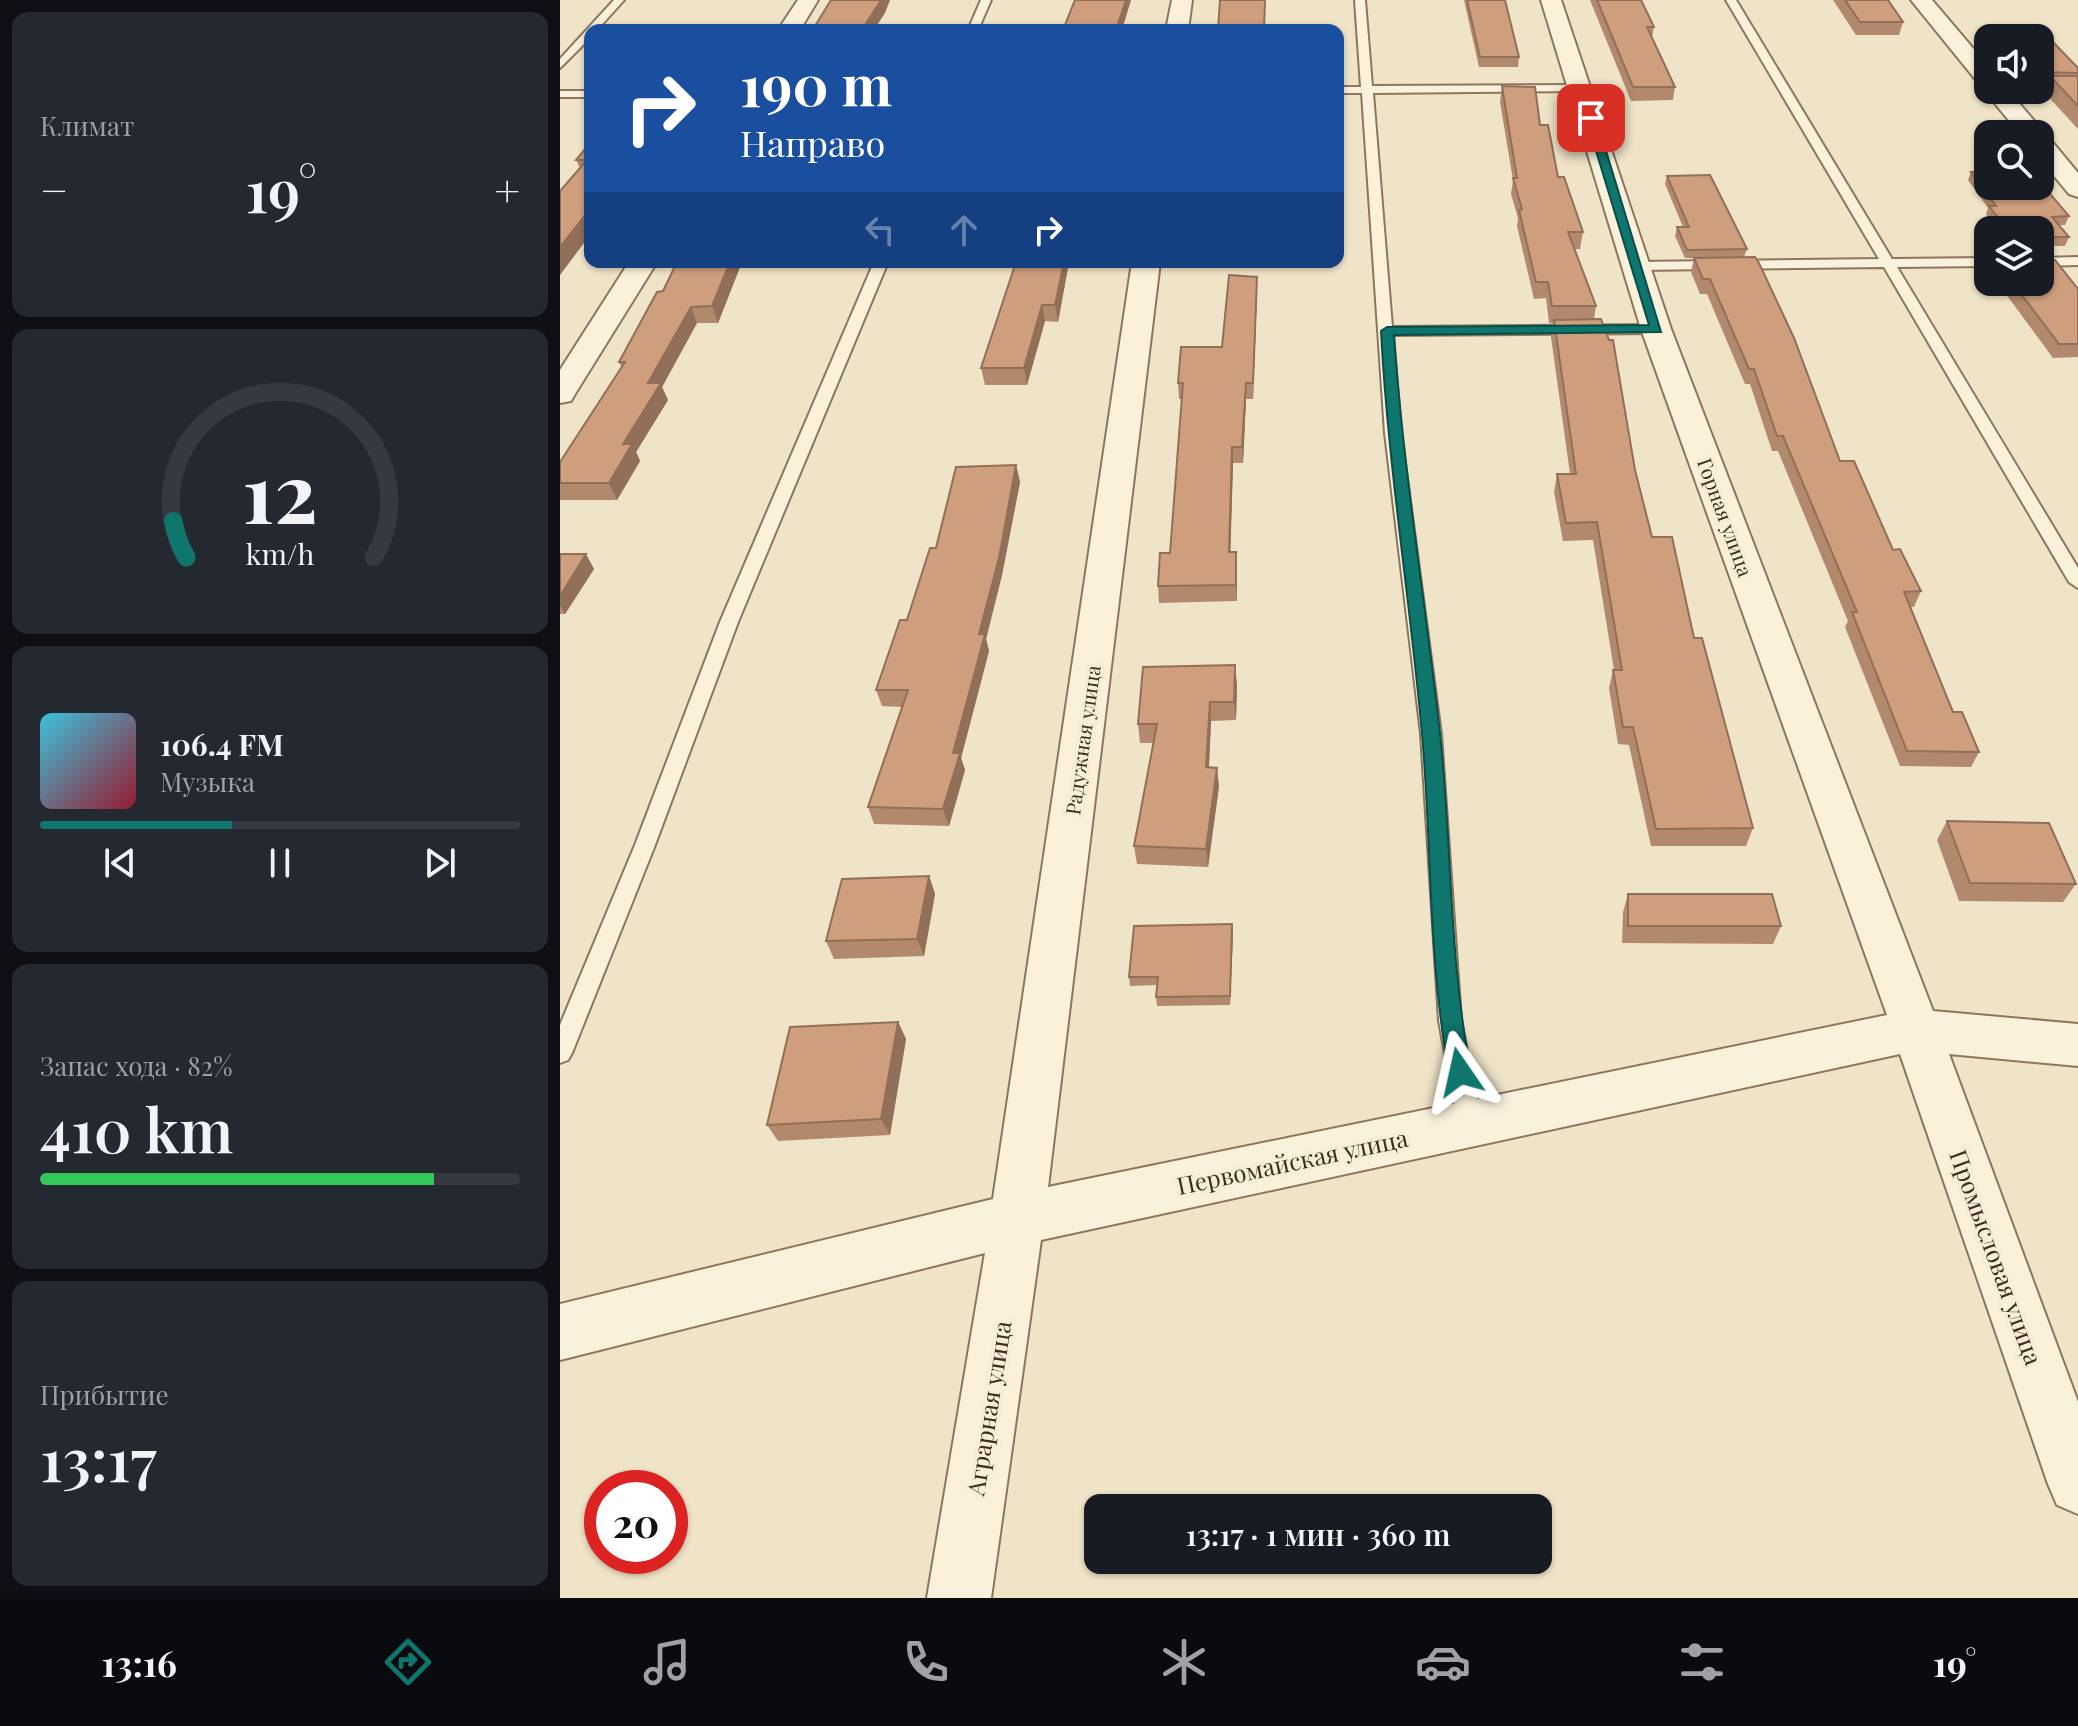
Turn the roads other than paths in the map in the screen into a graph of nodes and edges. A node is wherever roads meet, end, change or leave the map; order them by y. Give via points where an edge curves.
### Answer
1 (619, 0) edge
2 (808, 0) edge
3 (986, 0) edge
4 (1182, 0) edge
5 (1360, 0) edge
6 (1551, 0) edge
7 (1731, 0) edge
8 (1921, 0) edge
9 (597, 24) edge
10 (793, 24) edge
11 (976, 24) edge
12 (1178, 24) edge
13 (584, 39) edge
14 (1974, 63) edge
15 (560, 65) edge
16 (2054, 86) edge
17 (2078, 86) edge
18 (1582, 88) junction
19 (1344, 90) edge
20 (1366, 90) junction
21 (560, 94) edge
22 (584, 94) edge
23 (2008, 104) edge
24 (2021, 120) edge
25 (2054, 160) edge
26 (2078, 189) edge
27 (2078, 261) edge
28 (1974, 262) edge
29 (2054, 262) edge
30 (1886, 264) junction
31 (1636, 266) junction
32 (639, 268) edge
33 (878, 268) edge
34 (1145, 268) edge
35 (1656, 329) junction
36 (1387, 331) junction
37 (560, 394) edge
38 (2078, 582) edge
39 (1916, 1030) junction
40 (2078, 1045) edge
41 (560, 1053) edge
42 (1470, 1124) junction
43 (1017, 1219) junction
44 (560, 1332) edge
45 (2078, 1484) edge
46 (959, 1598) edge

1 - 9 lane
2 - 10 street
3 - 11 lane
4 - 12 street
5 - 20 lane
6 - 18 street, Горная улица
7 - 30 lane
8 - 14 street
13 - 15 lane
16 - 17 lane
18 - 20 lane
18 - 31 street, Горная улица
19 - 20 lane
20 - 36 lane
21 - 22 lane
23 - 24 street
25 - 26 street
27 - 29 lane
28 - 30 lane
30 - 31 lane
30 - 38 lane
31 - 35 street, Горная улица
32 - 37 street
33 - 41 lane via 729,622
34 - 43 street, Радужная улица
35 - 36 lane
35 - 39 street, Горная улица
36 - 42 lane via 1393,433 1431,734 1450,1021
39 - 40 street, Первомайская улица
39 - 42 street, Первомайская улица
39 - 45 street, Промысловая улица
42 - 43 street, Первомайская улица
43 - 44 street, Первомайская улица
43 - 46 street, Аграрная улица

